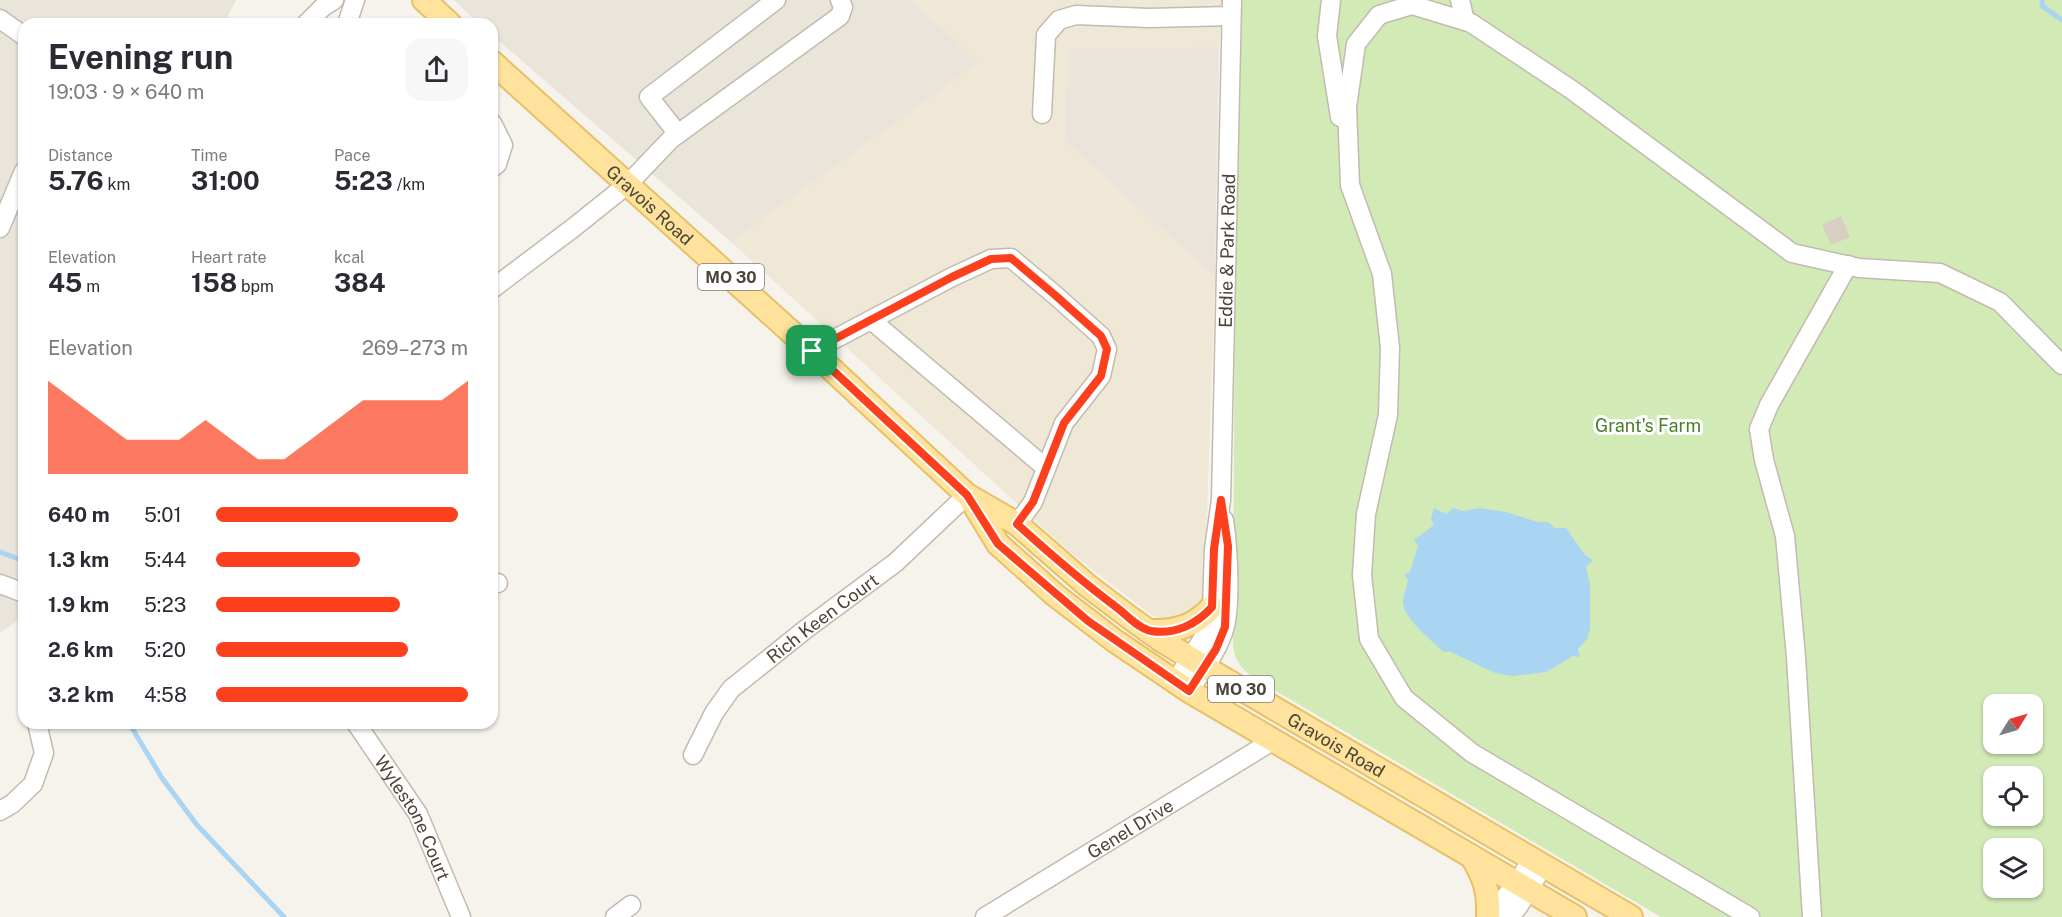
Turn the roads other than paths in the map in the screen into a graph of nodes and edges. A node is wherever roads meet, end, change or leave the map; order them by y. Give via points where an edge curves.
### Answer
1 (334, 0) edge
2 (354, 0) edge
3 (424, 0) edge
4 (777, 0) edge
5 (840, 0) edge
6 (1331, 0) edge
7 (1460, 0) edge
8 (1231, 8) edge
9 (312, 18) edge
10 (349, 18) edge
11 (444, 18) edge
12 (0, 19) edge
13 (1465, 21) junction
14 (18, 32) edge
15 (498, 67) edge
16 (1042, 114) dead end
17 (678, 134) junction
18 (498, 135) edge
19 (498, 161) edge
20 (628, 184) junction
21 (18, 185) edge
22 (1350, 185) junction
23 (0, 228) edge
24 (1848, 265) junction
25 (498, 284) edge
26 (871, 320) junction
27 (812, 351) junction
28 (2062, 365) edge
29 (1046, 468) junction
30 (967, 495) junction
31 (1221, 500) junction
32 (1017, 524) junction
33 (0, 584) edge
34 (18, 591) edge
35 (1212, 607) junction
36 (1148, 631) junction
37 (1197, 663) junction
38 (1182, 686) junction
39 (38, 729) edge
40 (360, 729) edge
41 (1274, 740) junction
42 (693, 755) dead end
43 (0, 811) edge
44 (1471, 856) junction
45 (1538, 862) junction
46 (1523, 886) junction
47 (631, 905) dead end
48 (1573, 916) edge
49 (461, 917) edge
50 (615, 917) edge
51 (985, 917) edge
52 (1488, 917) edge
53 (1509, 917) edge
54 (1542, 917) edge
55 (1631, 917) edge
56 (1750, 917) edge
57 (1812, 917) edge

1 - 9 street
2 - 10 street
3 - 11 main road
4 - 17 street via 649,97
5 - 17 street via 840,16
6 - 22 street via 1327,36
7 - 13 street
8 - 16 street via 1149,18 1076,15 1059,20 1046,35
8 - 31 street, Eddie & Park Road
12 - 14 street
13 - 22 street via 1412,4 1379,15 1356,44 1347,107
13 - 24 street via 1572,90 1792,253
15 - 20 main road, Gravois Road / MO 30
17 - 20 street
18 - 19 street via 503,145
20 - 25 street
20 - 27 main road, Gravois Road / MO 30
21 - 23 street
22 - 56 street via 1382,274 1390,348 1388,415 1365,524 1362,575 1370,639 1404,698 1472,753
24 - 28 street via 1940,273 2000,302
24 - 57 street via 1768,405 1759,429 1785,536
26 - 27 street
26 - 29 street
26 - 29 street via 991,259 1011,258 1055,295 1101,336 1107,349 1101,376 1064,423
27 - 30 main road, Gravois Road / MO 30
29 - 32 street via 1033,502
30 - 32 main road, Gravois Road / MO 30
30 - 38 main road, Gravois Road / MO 30 via 1007,552 1088,621
30 - 42 street, Rich Keen Court via 895,564 731,689
31 - 35 street, Eddie & Park Road
31 - 37 street, Eddie & Park Road via 1228,546 1225,627 1216,649
32 - 36 main road, Gravois Road / MO 30 via 1088,586
33 - 34 street
35 - 36 main road via 1193,624
35 - 37 street, Eddie & Park Road
36 - 37 main road, Gravois Road / MO 30
37 - 38 street, Eddie & Park Road
37 - 45 main road, Gravois Road / MO 30
38 - 41 main road, Gravois Road / MO 30
39 - 43 street via 44,753 33,784
40 - 49 street, Wylestone Court via 418,814
41 - 44 main road, Gravois Road / MO 30
41 - 51 street, Genel Drive
44 - 46 main road, Gravois Road / MO 30
44 - 52 main road via 1486,883
45 - 46 street
45 - 55 main road, Gravois Road / MO 30
46 - 48 main road, Gravois Road / MO 30
46 - 52 street
46 - 53 street
47 - 50 street
48 - 54 main road

